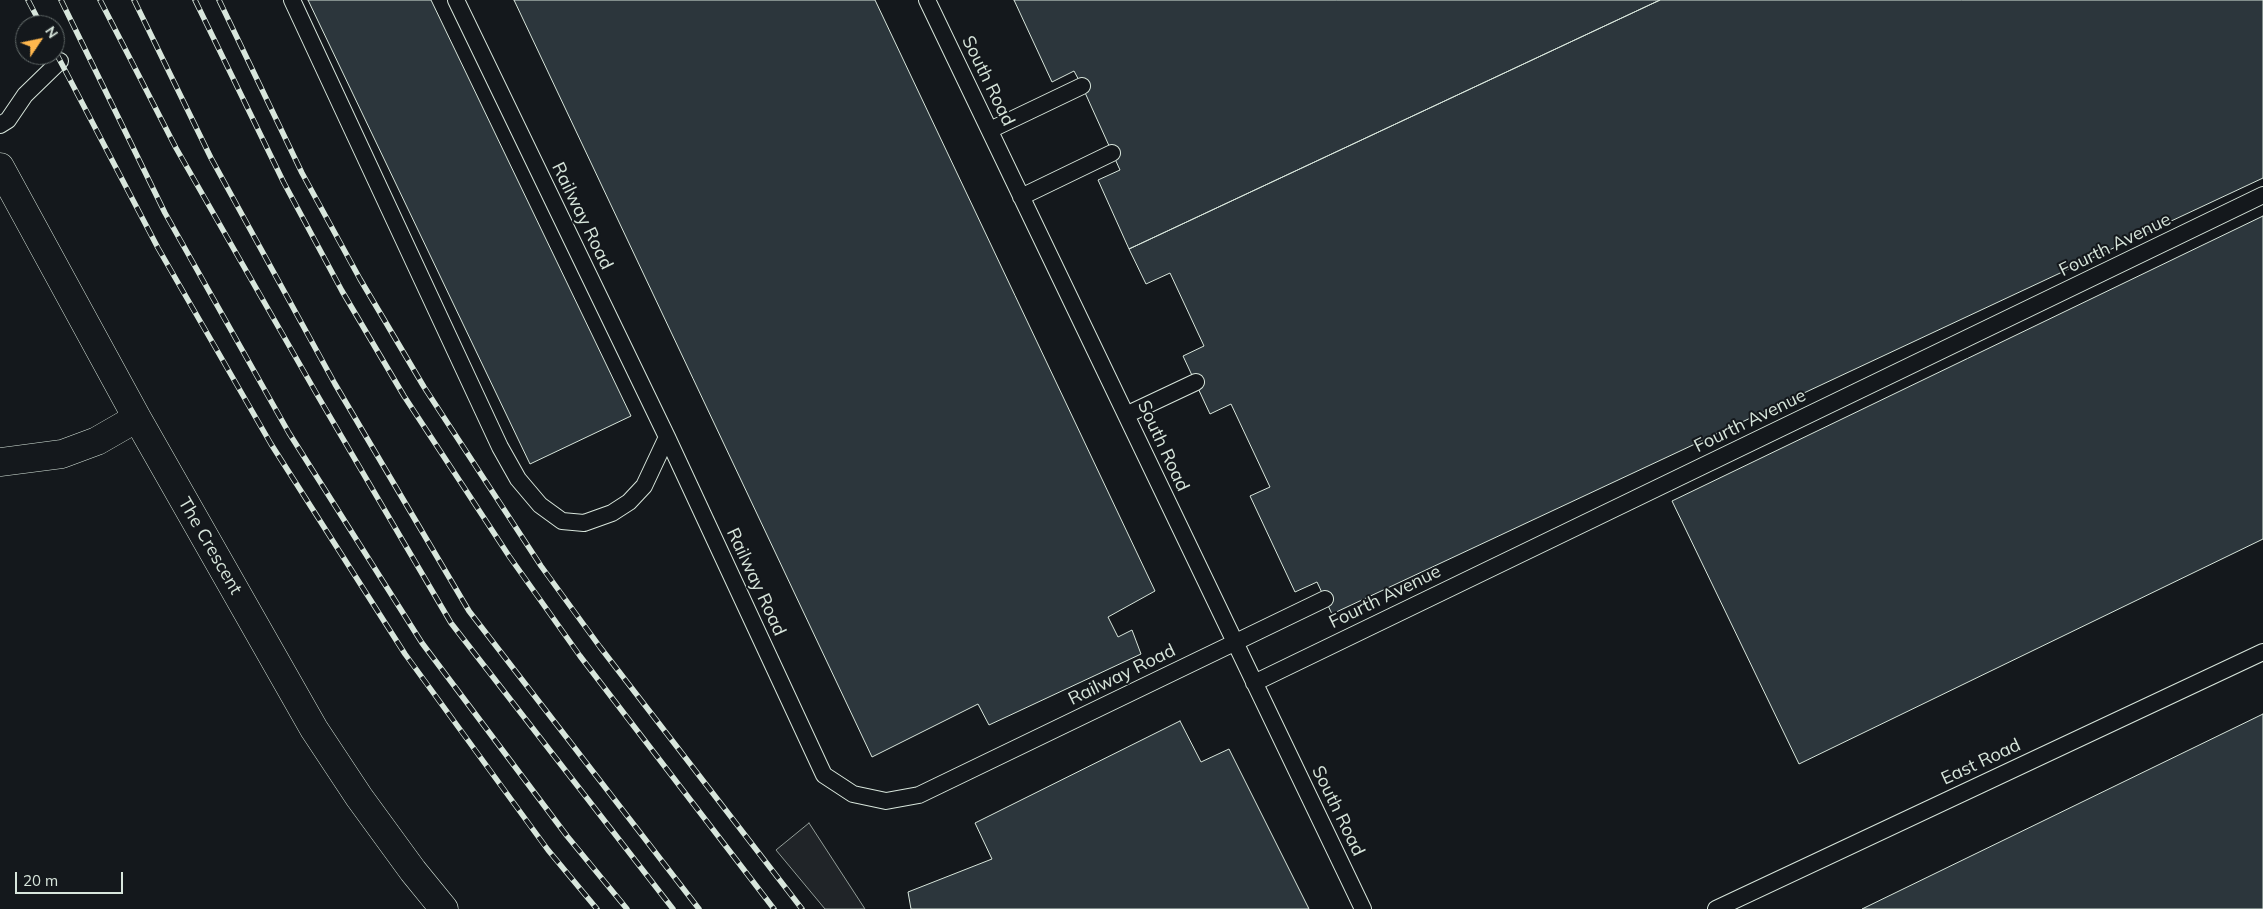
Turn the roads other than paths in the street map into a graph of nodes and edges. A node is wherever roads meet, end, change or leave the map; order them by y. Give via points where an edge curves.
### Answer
1 (292, 0) edge
2 (456, 0) edge
3 (927, 0) edge
4 (56, 65) edge
5 (1082, 86) dead end
6 (0, 125) edge
7 (990, 130) junction
8 (1112, 153) dead end
9 (0, 167) edge
10 (2263, 195) edge
11 (1021, 197) junction
12 (1196, 382) dead end
13 (1126, 415) junction
14 (137, 418) junction
15 (667, 437) junction
16 (0, 462) edge
17 (1325, 599) dead end
18 (1234, 643) junction
19 (2263, 652) edge
20 (1254, 683) junction
21 (444, 909) edge
22 (1363, 909) edge
23 (1716, 909) edge

1 - 15 lane via 500,447 518,479 540,505 562,521 584,523 612,513 629,502 644,486
2 - 15 lane, Railway Road
3 - 7 lane, South Road
4 - 6 lane
5 - 7 lane
7 - 11 lane, South Road
8 - 11 lane
9 - 14 street, The Crescent
10 - 20 lane, Fourth Avenue
11 - 13 lane, South Road
12 - 13 lane
13 - 18 lane, South Road
14 - 16 street via 97,441 62,454
14 - 21 street, The Crescent via 314,729 370,812
15 - 18 lane, Railway Road via 824,775 853,794 886,801 920,795
17 - 18 lane, Fourth Avenue
18 - 20 lane, South Road
19 - 23 lane, East Road
20 - 22 lane, South Road

